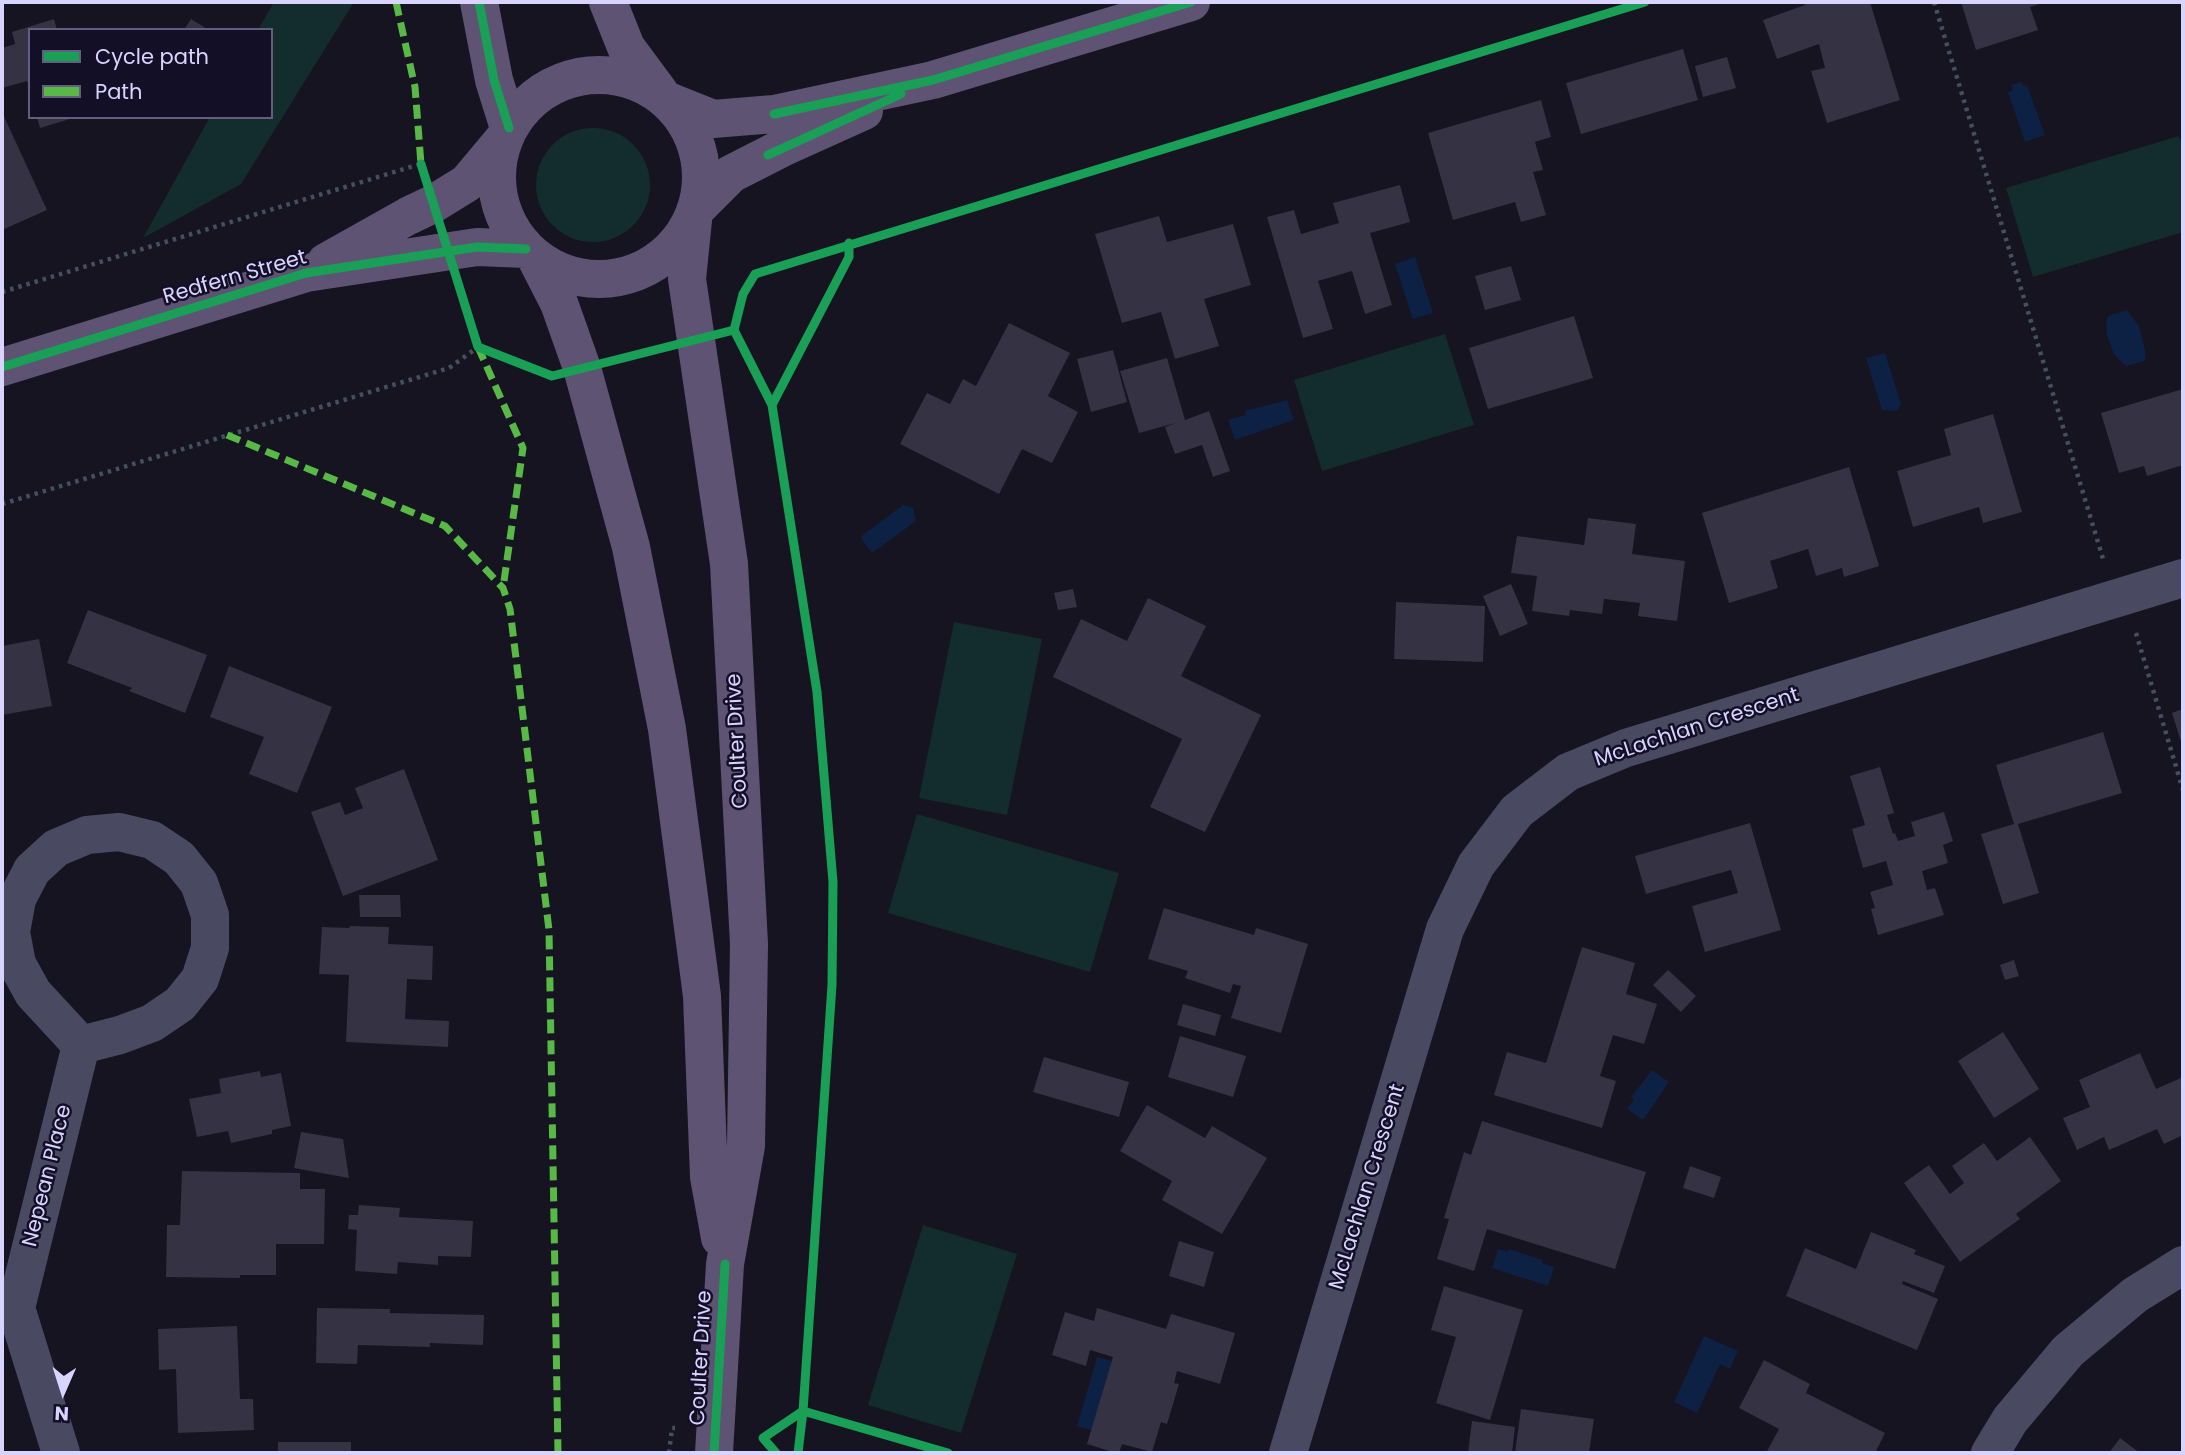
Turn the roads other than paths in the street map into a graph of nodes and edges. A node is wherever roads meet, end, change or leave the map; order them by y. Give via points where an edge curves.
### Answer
1 (479, 2) edge
2 (608, 2) edge
3 (1191, 2) edge
4 (933, 80) junction
5 (665, 98) junction
6 (506, 134) junction
7 (696, 213) junction
8 (531, 254) junction
9 (306, 273) junction
10 (2, 367) edge
11 (2183, 578) edge
12 (81, 1045) junction
13 (725, 1264) junction
14 (2183, 1265) edge
15 (9, 1310) edge
16 (61, 1453) edge
17 (714, 1453) edge
18 (1288, 1453) edge
19 (1990, 1453) edge

1 - 6 main road
2 - 5 main road via 625,47
3 - 4 main road
4 - 5 main road via 774,114 713,120
4 - 7 main road via 731,174
5 - 6 main road via 630,79 595,75 561,82 531,101
5 - 7 main road via 687,123 699,149 703,178
6 - 8 main road via 497,169 499,198 509,226
6 - 9 main road, Redfern Street via 467,183
7 - 8 main road via 673,250 642,271 607,280 570,276
7 - 13 main road, Coulter Drive via 687,279 729,564 749,944 746,1146
8 - 9 main road, Redfern Street via 477,247
8 - 13 main road, Coulter Drive via 559,303 582,368 631,547 667,729 702,996 709,1177
9 - 10 main road, Redfern Street
11 - 18 street, McLachlan Crescent via 1626,748 1568,772 1517,811 1476,865 1445,929
12 - 12 street via 33,993 17,964 11,932 17,900 32,870 57,848 77,839 119,832 152,840 179,858 200,883 210,915 210,948 200,979 180,1004 152,1023
12 - 15 street, Nepean Place
13 - 17 main road, Coulter Drive
14 - 19 street via 2135,1295 2068,1351 2010,1420
15 - 16 street, Nepean Place

